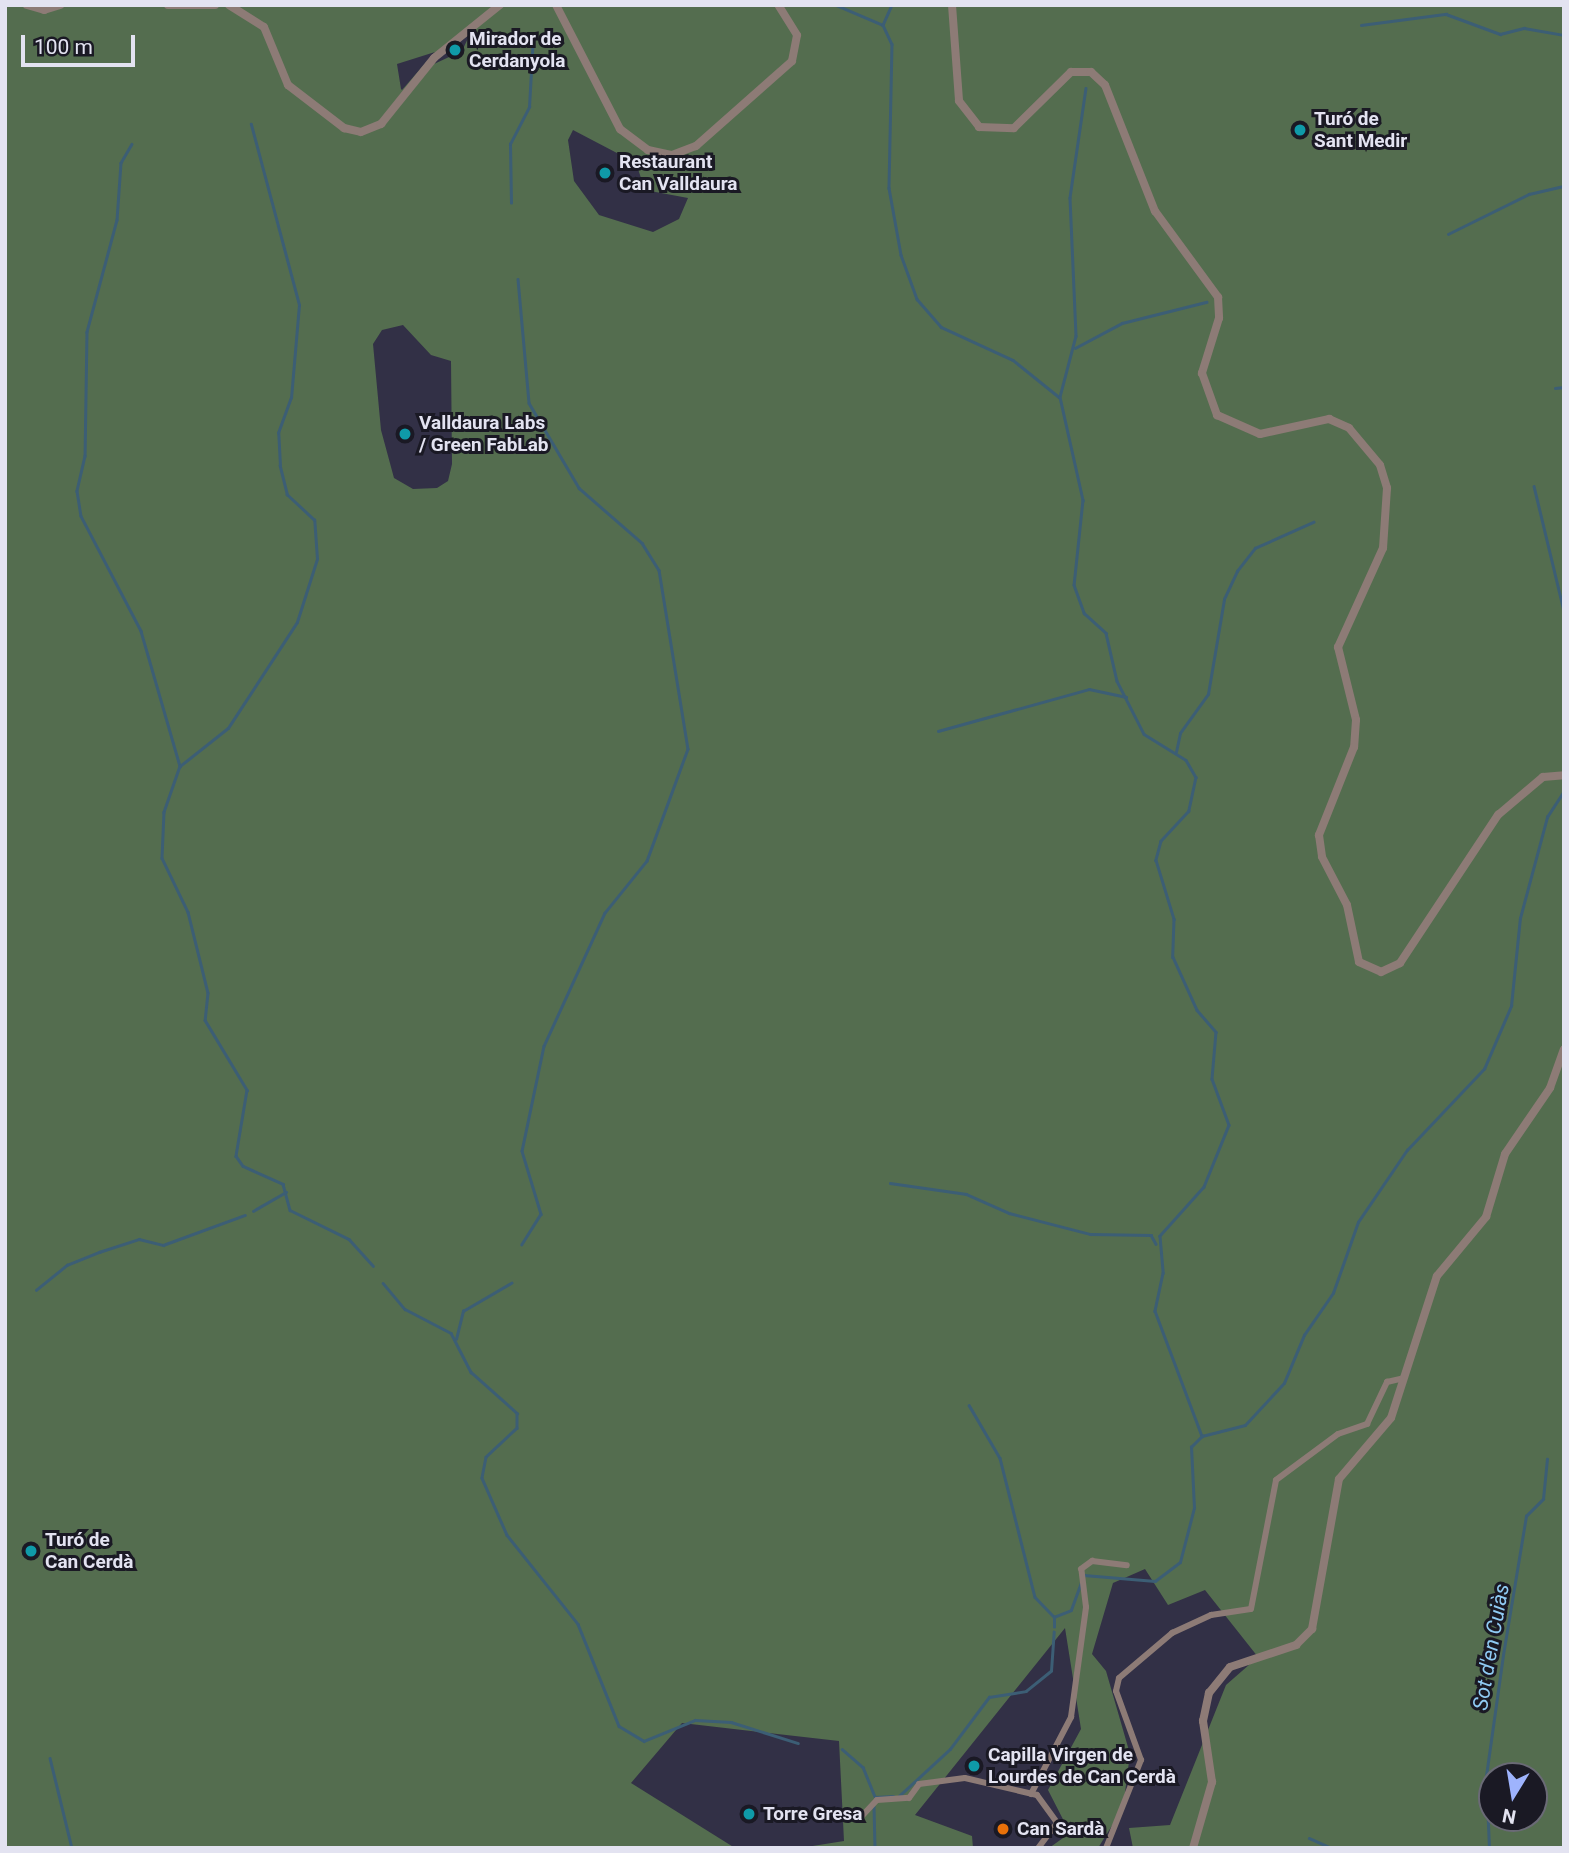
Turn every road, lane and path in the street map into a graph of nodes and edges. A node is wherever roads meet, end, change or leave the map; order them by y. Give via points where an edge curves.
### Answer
1 (27, 5) edge
2 (60, 5) edge
3 (168, 5) edge
4 (215, 5) edge
5 (229, 5) edge
6 (500, 5) edge
7 (556, 5) edge
8 (778, 5) edge
9 (952, 5) edge
10 (1564, 775) edge
11 (1564, 1049) edge
12 (1404, 1378) junction
13 (1127, 1565) dead end
14 (1031, 1794) junction
15 (861, 1817) dead end
16 (1038, 1848) edge
17 (1106, 1848) edge
18 (1193, 1848) edge

1 - 2 street via 44,10
3 - 4 street
5 - 6 street via 264,27 288,85 344,128 361,132 381,124 434,58
7 - 8 street via 620,130 648,150 672,155 696,146 792,61 797,35
9 - 10 street via 959,101 979,127 1014,128 1071,72 1091,72 1105,85 1155,211 1218,297 1219,318 1202,373 1217,415 1260,434 1329,419 1349,429 1380,465 1387,502 1382,548 1339,647 1356,720 1354,747 1319,835 1322,857 1347,905 1359,962 1381,972 1400,963 1498,815 1543,777
11 - 12 street via 1550,1088 1506,1154 1486,1216 1437,1276
12 - 17 street via 1387,1382 1367,1424 1338,1434 1276,1480 1251,1609 1211,1615 1172,1633 1119,1678 1116,1691 1141,1760
12 - 18 street via 1387,1425 1339,1479 1310,1634 1290,1648 1230,1667 1209,1693 1203,1721 1212,1782
13 - 14 street via 1092,1562 1081,1569 1086,1607 1070,1717
14 - 15 street via 965,1778 932,1782 919,1784 908,1798 877,1800
14 - 16 street via 1057,1823

